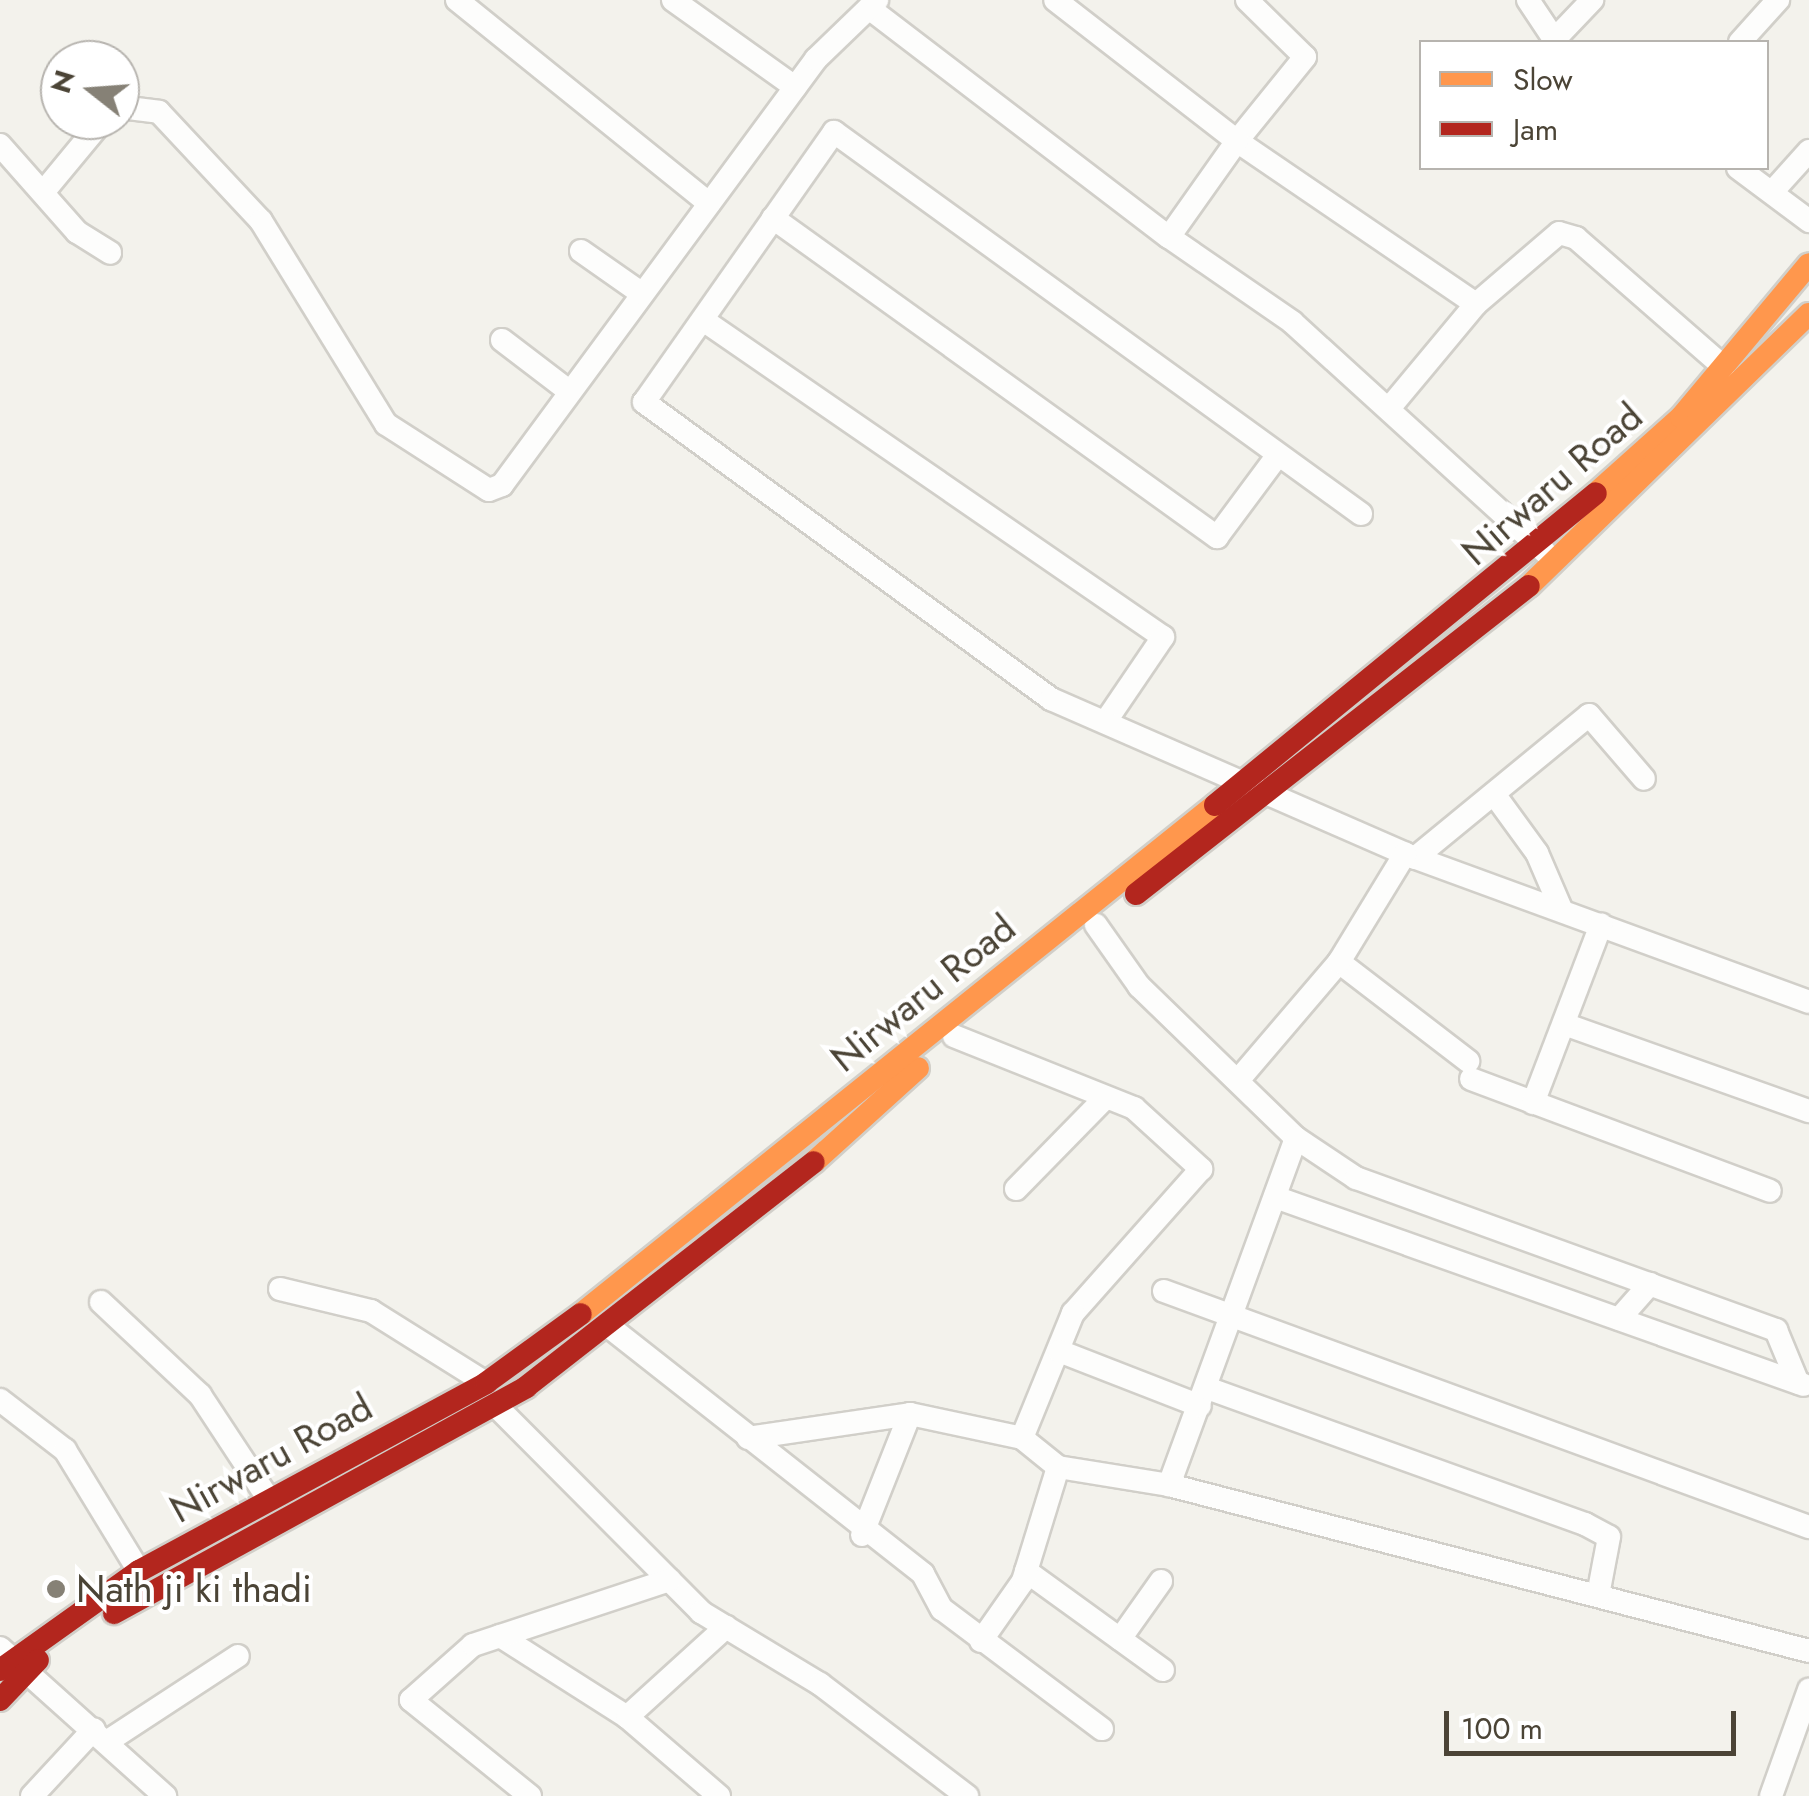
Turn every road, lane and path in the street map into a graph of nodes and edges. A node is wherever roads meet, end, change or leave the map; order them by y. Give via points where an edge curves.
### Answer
1 (457, 0) edge
2 (673, 0) edge
3 (1055, 0) edge
4 (1247, 0) edge
5 (1528, 0) edge
6 (1592, 0) edge
7 (1778, 0) edge
8 (873, 4) edge
9 (1553, 40) edge
10 (1556, 40) edge
11 (1742, 40) edge
12 (795, 88) junction
13 (140, 106) edge
14 (86, 140) edge
15 (1237, 141) junction
16 (1, 148) edge
17 (1809, 151) edge
18 (1741, 170) edge
19 (45, 190) junction
20 (1772, 191) junction
21 (709, 203) junction
22 (773, 218) junction
23 (1809, 221) edge
24 (1170, 237) junction
25 (581, 251) dead end
26 (110, 253) dead end
27 (1809, 264) edge
28 (641, 293) junction
29 (1476, 304) junction
30 (1809, 314) edge
31 (706, 322) junction
32 (502, 340) dead end
33 (1724, 367) junction
34 (569, 390) junction
35 (1391, 406) junction
36 (1278, 455) junction
37 (1361, 514) dead end
38 (1538, 544) junction
39 (1557, 564) junction
40 (1108, 718) junction
41 (1644, 778) dead end
42 (1246, 780) junction
43 (1274, 790) junction
44 (1494, 794) junction
45 (1410, 856) junction
46 (1562, 912) junction
47 (1096, 924) junction
48 (1601, 925) junction
49 (1339, 962) junction
50 (1809, 1002) edge
51 (1564, 1024) junction
52 (954, 1036) junction
53 (1240, 1078) junction
54 (1105, 1098) junction
55 (1533, 1103) junction
56 (1809, 1111) edge
57 (1296, 1138) junction
58 (1016, 1189) dead end
59 (1770, 1192) dead end
60 (1275, 1197) junction
61 (1650, 1284) junction
62 (280, 1290) dead end
63 (1164, 1290) dead end
64 (101, 1302) dead end
65 (1234, 1313) junction
66 (1618, 1319) junction
67 (607, 1325) junction
68 (1059, 1352) junction
69 (485, 1383) junction
70 (1803, 1385) edge
71 (1204, 1397) junction
72 (1, 1402) edge
73 (497, 1405) junction
74 (910, 1414) junction
75 (748, 1438) junction
76 (1022, 1438) junction
77 (1058, 1467) junction
78 (1169, 1484) junction
79 (268, 1498) junction
80 (1809, 1527) edge
81 (862, 1534) junction
82 (1026, 1570) junction
83 (139, 1571) junction
84 (670, 1580) junction
85 (1161, 1581) dead end
86 (1598, 1595) junction
87 (726, 1627) junction
88 (500, 1636) junction
89 (1120, 1639) junction
90 (981, 1641) junction
91 (1809, 1651) edge
92 (238, 1656) dead end
93 (10, 1661) edge
94 (1163, 1670) dead end
95 (1809, 1692) edge
96 (0, 1700) edge
97 (627, 1716) junction
98 (1102, 1729) dead end
99 (101, 1735) junction
100 (32, 1796) edge
101 (166, 1796) edge
102 (530, 1796) edge
103 (719, 1796) edge
104 (967, 1796) edge
105 (1771, 1796) edge

1 - 21 street
2 - 12 street
3 - 15 street
4 - 15 street via 1304,57
5 - 9 street
6 - 10 street
7 - 11 street
8 - 12 street
8 - 24 street
12 - 21 street
13 - 34 street via 149,105 262,221 373,410 414,448 476,487 496,488
14 - 19 street
15 - 24 street
15 - 29 street
16 - 19 street
17 - 20 street
18 - 20 street
19 - 26 street via 77,232
20 - 23 street
21 - 28 street
22 - 31 street
22 - 36 street via 1217,537
22 - 36 street via 834,132
24 - 35 street
25 - 28 street
27 - 33 street, Nirwaru Road
28 - 34 street
29 - 33 street via 1559,233 1576,238
29 - 35 street
30 - 39 street, Nirwaru Road
31 - 40 street via 1164,637
31 - 40 street via 644,402 888,588 1050,699
32 - 34 street
33 - 38 street, Nirwaru Road
35 - 38 street
36 - 37 street
38 - 39 street
38 - 42 street, Nirwaru Road
39 - 43 street, Nirwaru Road
40 - 42 street
41 - 44 street via 1589,715
42 - 43 street
42 - 69 street, Nirwaru Road via 626,1281
43 - 45 street
43 - 47 street, Nirwaru Road
44 - 45 street
44 - 46 street via 1537,853
45 - 46 street
45 - 49 street
46 - 48 street
47 - 52 street, Nirwaru Road
47 - 53 street via 1139,986
48 - 50 street
48 - 51 street
49 - 53 street
49 - 55 street via 1469,1070
51 - 55 street
51 - 56 street
52 - 54 street
52 - 67 street, Nirwaru Road via 805,1170
53 - 57 street
54 - 58 street
54 - 68 street via 1134,1108 1202,1170 1073,1313
55 - 59 street
57 - 60 street
57 - 61 street via 1356,1178
60 - 65 street
60 - 66 street
61 - 66 street
61 - 70 street via 1776,1330
62 - 69 street via 371,1311
63 - 65 street
64 - 79 street via 200,1395
65 - 71 street
65 - 80 street
66 - 70 street
67 - 73 street, Nirwaru Road
67 - 75 street
68 - 71 street
68 - 76 street
69 - 73 street
69 - 79 street, Nirwaru Road
71 - 78 street
71 - 86 street via 1585,1524 1609,1538
72 - 83 street via 65,1450
73 - 84 street
73 - 93 street, Nirwaru Road
74 - 75 street
74 - 76 street
74 - 81 street
75 - 81 street
76 - 77 street
77 - 78 street
77 - 82 street
78 - 86 street
79 - 83 street, Nirwaru Road
81 - 90 street via 922,1574 942,1610
82 - 89 street
82 - 90 street
83 - 93 street, Nirwaru Road
84 - 87 street
84 - 88 street
85 - 89 street
86 - 91 street
87 - 97 street
87 - 104 street via 820,1684
88 - 97 street
88 - 102 street via 473,1645 411,1700
89 - 94 street
90 - 98 street
92 - 99 street
93 - 96 street, Nirwaru Road
93 - 99 street
95 - 105 street
97 - 103 street
99 - 100 street
99 - 101 street

